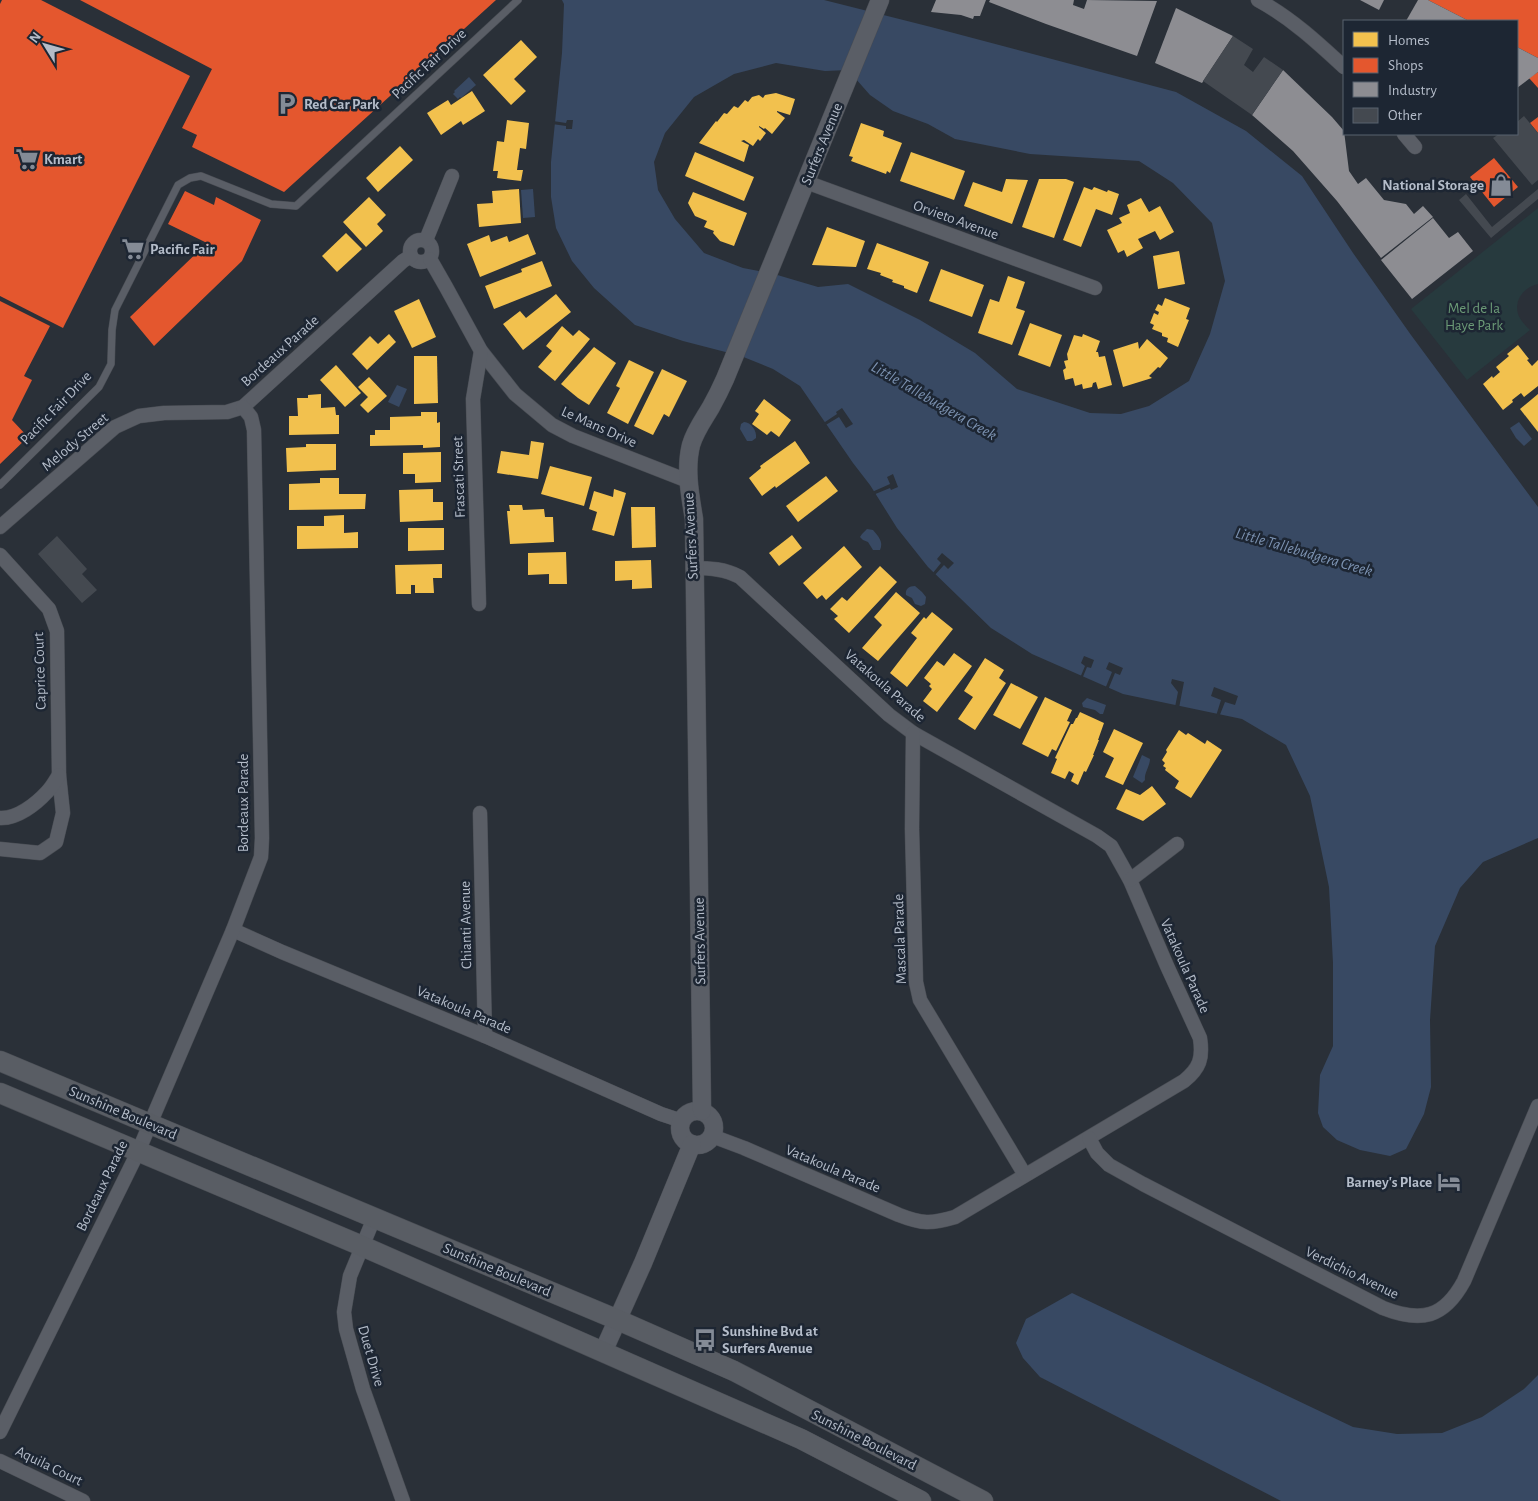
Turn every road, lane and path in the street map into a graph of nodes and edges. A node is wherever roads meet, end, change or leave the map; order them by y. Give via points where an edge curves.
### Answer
1 (518, 0) edge
2 (880, 0) edge
3 (1258, 0) edge
4 (1343, 65) edge
5 (1405, 135) edge
6 (1415, 147) dead end
7 (452, 176) dead end
8 (806, 182) junction
9 (426, 240) junction
10 (411, 256) junction
11 (430, 259) junction
12 (1095, 288) dead end
13 (481, 351) junction
14 (243, 407) junction
15 (688, 481) junction
16 (0, 485) edge
17 (0, 527) edge
18 (0, 555) edge
19 (693, 568) junction
20 (478, 604) dead end
21 (913, 734) junction
22 (59, 776) junction
23 (480, 813) dead end
24 (0, 818) edge
25 (1177, 844) dead end
26 (0, 849) edge
27 (1130, 880) junction
28 (233, 930) junction
29 (485, 1036) junction
30 (0, 1061) edge
31 (0, 1093) edge
32 (1538, 1106) edge
33 (702, 1111) junction
34 (682, 1121) junction
35 (149, 1124) junction
36 (712, 1136) junction
37 (1088, 1138) junction
38 (692, 1144) junction
39 (138, 1152) junction
40 (1025, 1175) junction
41 (374, 1218) junction
42 (362, 1246) junction
43 (618, 1320) junction
44 (603, 1352) junction
45 (0, 1432) edge
46 (0, 1461) edge
47 (83, 1501) edge
48 (403, 1501) edge
49 (921, 1501) edge
50 (983, 1501) edge

1 - 16 lane, Pacific Fair Drive via 296,206 271,204 201,176 178,185 115,310 111,364 99,387
2 - 8 street, Surfers Avenue
3 - 4 street via 1303,29
5 - 6 street
7 - 9 street
8 - 12 street, Orvieto Avenue
8 - 15 street, Surfers Avenue via 725,379 696,432 691,445
9 - 10 street via 420,239 412,245
9 - 11 street via 432,248
10 - 11 street via 420,262
10 - 14 street, Bordeaux Parade
11 - 13 street, Le Mans Drive
13 - 15 street, Le Mans Drive via 515,394 552,426
13 - 20 street, Frascati Street via 473,399
14 - 17 street, Melody Street via 227,412 139,416 115,427
14 - 28 street, Bordeaux Parade via 251,417 254,430 262,838 261,857
15 - 19 street, Surfers Avenue via 694,519
18 - 22 street, Caprice Court via 49,608 57,631
19 - 21 street, Vatakoula Parade via 732,572 740,577
19 - 33 street, Surfers Avenue
21 - 27 street, Vatakoula Parade via 1097,836 1111,846
21 - 40 street, Mascala Parade via 916,982 920,1000
22 - 24 street via 48,791 27,809
22 - 26 street, Caprice Court via 63,813 56,842 40,853
23 - 29 street, Chianti Avenue
25 - 27 street
27 - 37 street, Vatakoula Parade via 1200,1038 1202,1050 1195,1072 1184,1081
28 - 29 street, Vatakoula Parade
28 - 35 street, Bordeaux Parade
29 - 34 street, Vatakoula Parade
30 - 35 main road, Sunshine Boulevard
31 - 39 main road, Sunshine Boulevard
32 - 37 street, Verdichio Avenue via 1457,1295 1445,1308 1418,1316 1400,1315 1383,1308 1143,1184 1110,1165
33 - 34 street via 692,1111
33 - 36 street via 714,1124
34 - 38 street via 680,1131 686,1142
35 - 39 street, Bordeaux Parade
35 - 41 main road, Sunshine Boulevard
36 - 38 street via 703,1144
36 - 40 street, Vatakoula Parade via 918,1222 937,1222 955,1217
37 - 40 street, Vatakoula Parade
38 - 43 street
39 - 42 main road, Sunshine Boulevard
39 - 45 street, Bordeaux Parade
41 - 42 street, Duet Drive
41 - 43 main road, Sunshine Boulevard
42 - 44 main road, Sunshine Boulevard
42 - 48 street, Duet Drive via 346,1293 346,1329 363,1389
43 - 44 street
43 - 50 main road, Sunshine Boulevard via 734,1371
44 - 49 main road, Sunshine Boulevard via 801,1439
46 - 47 street, Aquila Court

